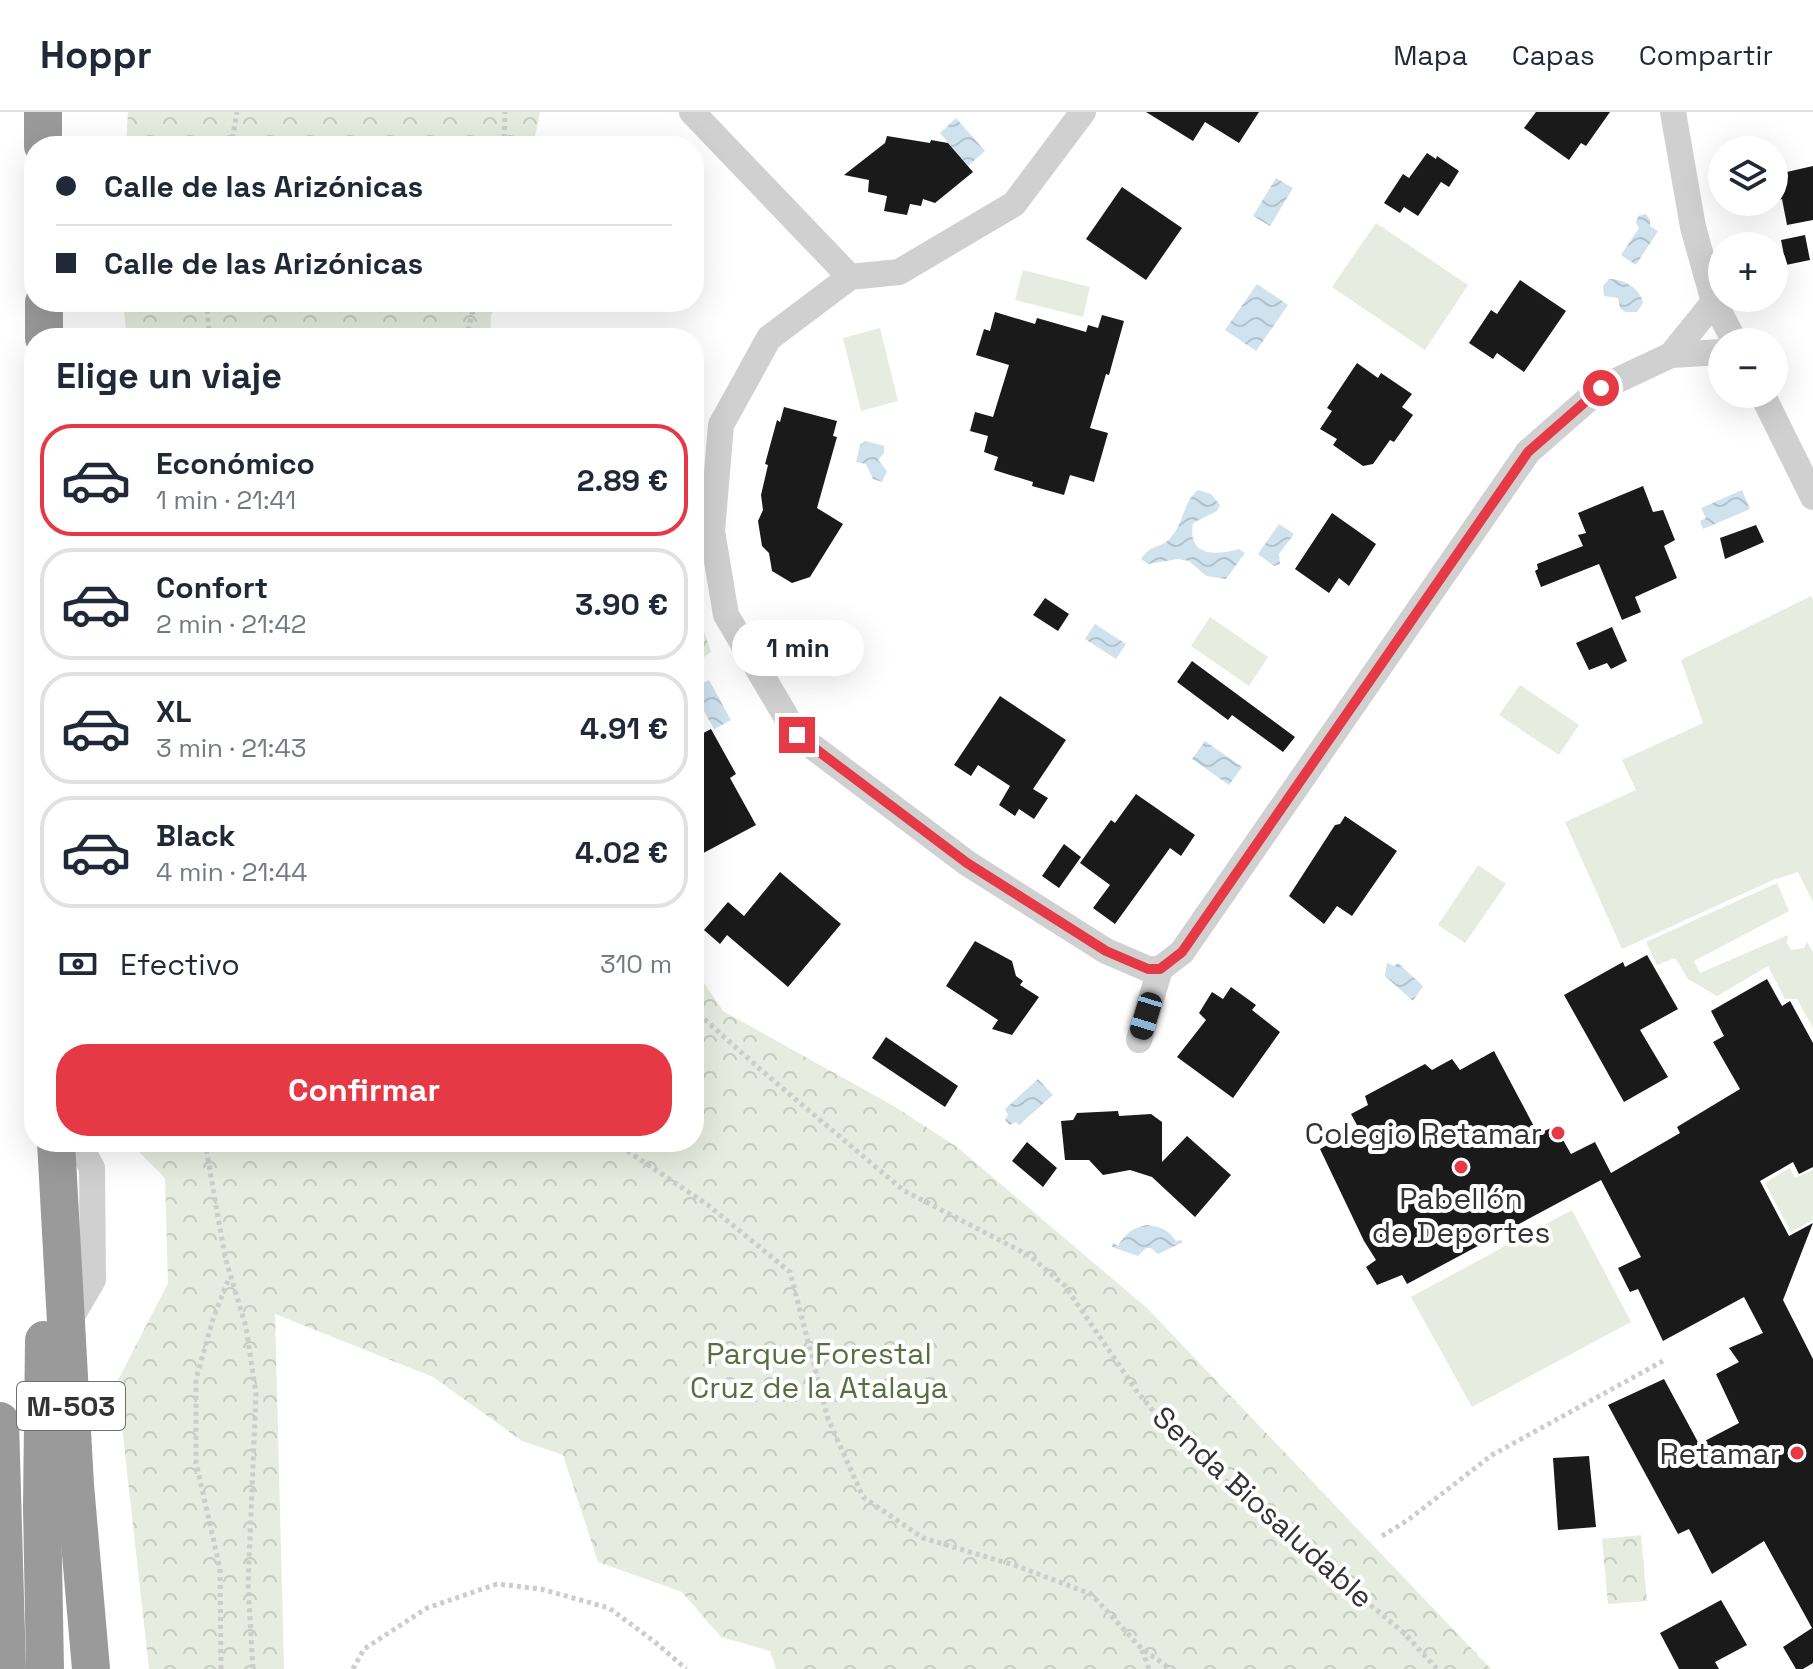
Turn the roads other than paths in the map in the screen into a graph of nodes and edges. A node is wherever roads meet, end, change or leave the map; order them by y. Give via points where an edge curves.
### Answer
1 (43, 112) edge
2 (692, 112) edge
3 (1083, 112) edge
4 (1673, 112) edge
5 (43, 136) edge
6 (850, 277) junction
7 (1708, 281) edge
8 (1708, 309) edge
9 (1708, 353) edge
10 (1671, 355) junction
11 (1769, 408) edge
12 (1813, 497) edge
13 (1160, 969) junction
14 (1139, 1040) dead end
15 (46, 1152) edge
16 (57, 1152) edge
17 (83, 1152) edge
18 (66, 1326) junction
19 (0, 1421) edge
20 (7, 1669) edge
21 (45, 1669) edge
22 (91, 1669) edge

1 - 5 highway
2 - 6 street
3 - 6 street via 1014,204 899,272
4 - 7 street
6 - 13 street via 769,338 721,425 712,531 726,615 797,735 967,863 1106,951 1134,965
8 - 10 street
9 - 10 street
10 - 13 street via 1601,388 1528,452 1182,952
11 - 12 street
13 - 14 street
15 - 21 highway, M-503
16 - 18 highway, M-503
17 - 18 street via 92,1168 93,1280
18 - 22 highway, M-503
19 - 20 highway, M-503

